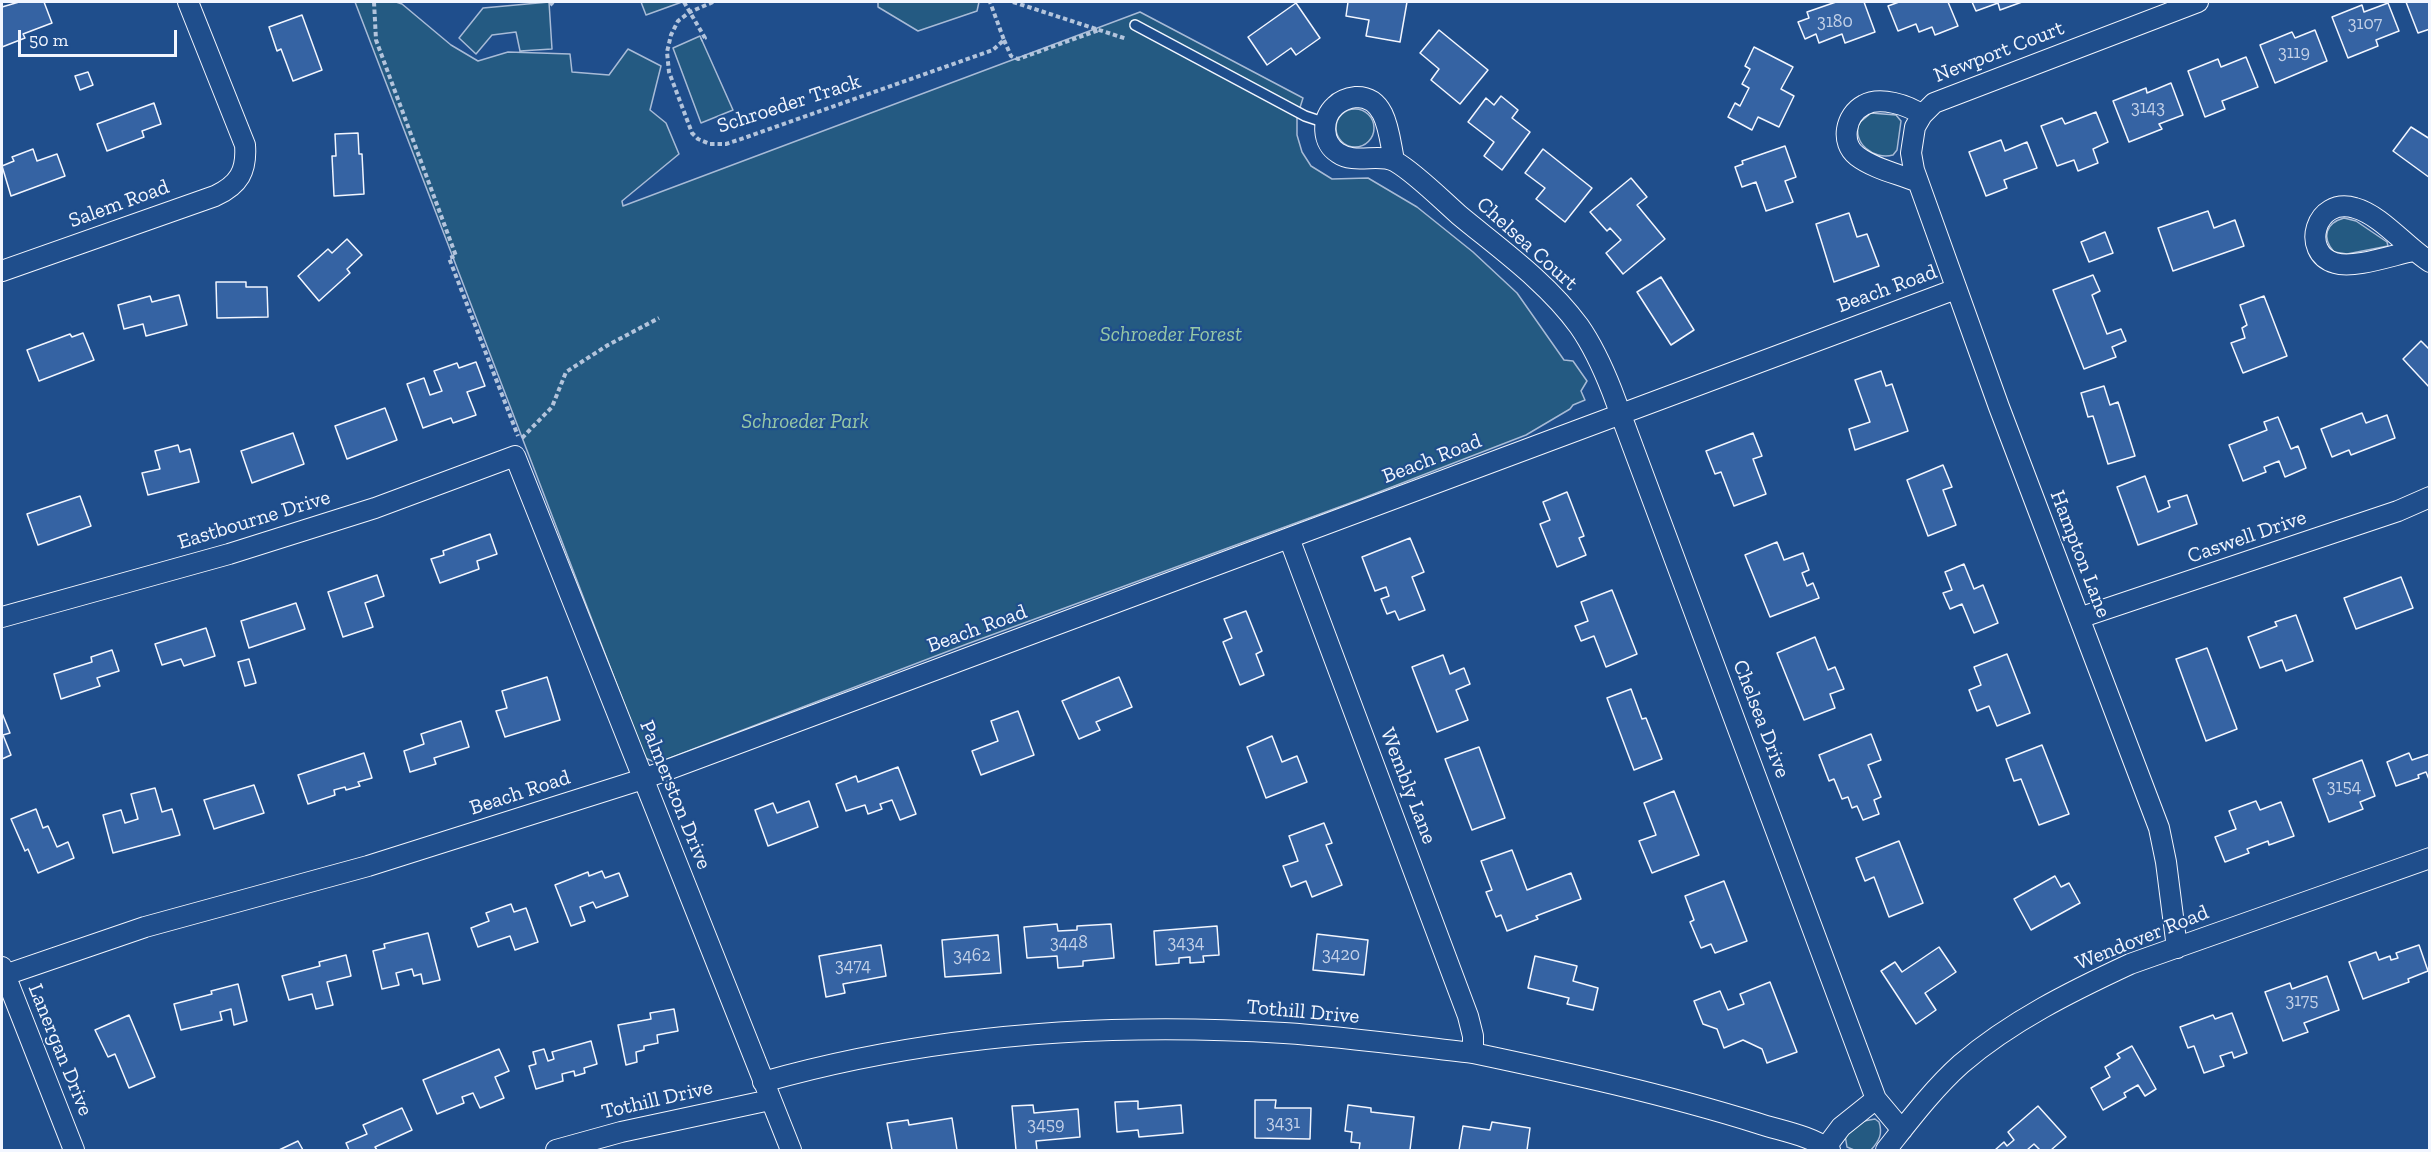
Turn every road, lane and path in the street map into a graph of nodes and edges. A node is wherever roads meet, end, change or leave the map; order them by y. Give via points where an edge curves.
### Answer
1 (188, 2) edge
2 (374, 2) edge
3 (684, 2) edge
4 (713, 2) edge
5 (990, 2) edge
6 (1013, 2) edge
7 (2198, 2) edge
8 (690, 12) junction
9 (1135, 25) dead end
10 (1100, 30) junction
11 (1149, 34) junction
12 (701, 40) dead end
13 (1004, 40) junction
14 (1922, 115) junction
15 (1326, 123) junction
16 (1394, 160) junction
17 (1918, 182) junction
18 (2413, 251) junction
19 (2430, 262) edge
20 (2, 271) edge
21 (1956, 289) junction
22 (659, 318) dead end
23 (1621, 413) junction
24 (515, 456) joint
25 (2430, 497) edge
26 (1289, 538) junction
27 (2, 617) edge
28 (2079, 618) junction
29 (643, 779) junction
30 (2430, 858) edge
31 (2177, 948) junction
32 (2, 973) edge
33 (1473, 1053) junction
34 (767, 1091) junction
35 (1876, 1099) junction
36 (1902, 1131) junction
37 (1828, 1149) edge
38 (74, 1150) edge
39 (556, 1150) edge
40 (791, 1150) edge
41 (1886, 1150) edge

1 - 20 street, Salem Road via 245,145 244,170 233,186 215,196
2 - 22 path via 376,40 456,256 449,258 520,440 552,407 566,372
3 - 8 path
4 - 8 path, Schroeder Track
5 - 13 path
6 - 10 path
7 - 14 street, Newport Court via 1951,95 1934,103
8 - 12 path via 705,38
8 - 13 path, Schroeder Track via 678,21 666,59 692,133 710,144 736,141 970,60 993,51
9 - 11 lane
10 - 11 path via 1127,39
10 - 13 path via 1018,59 1011,56
11 - 15 lane via 1305,116
14 - 17 street, Hampton Lane via 1915,127 1911,153
14 - 17 street via 1902,106 1865,104 1849,121 1846,136 1858,156
15 - 16 street via 1329,145 1339,154
15 - 16 street via 1336,104 1353,98 1370,100 1384,116
16 - 23 street, Chelsea Court via 1564,307 1591,345
17 - 21 street, Hampton Lane
18 - 18 street via 2355,208 2341,206 2330,210 2315,228 2321,253 2333,263 2349,265
18 - 19 street
21 - 23 street, Beach Road
21 - 28 street, Hampton Lane
23 - 26 street, Beach Road
23 - 35 street, Chelsea Drive
24 - 27 street, Eastbourne Drive via 375,508 229,554
24 - 29 street, Palmerston Drive
25 - 28 street, Caswell Drive
26 - 29 street, Beach Road
26 - 33 street, Wembly Lane via 1468,1016
28 - 31 street, Hampton Lane via 2159,828
29 - 32 street, Beach Road via 368,866 145,927
29 - 34 street, Palmerston Drive
30 - 31 street, Wendover Road
31 - 36 street, Wendover Road via 2083,986 2012,1027 1961,1065
32 - 38 street, Lanergan Drive
33 - 34 street, Tothill Drive via 1286,1033 1090,1031 1006,1036 888,1052 818,1066
33 - 37 street, Tothill Drive via 1710,1109 1805,1138
34 - 39 street, Tothill Drive
34 - 40 street, Palmerston Drive
35 - 36 street, Chelsea Drive
35 - 37 street via 1841,1127
36 - 41 street, Wendover Road

